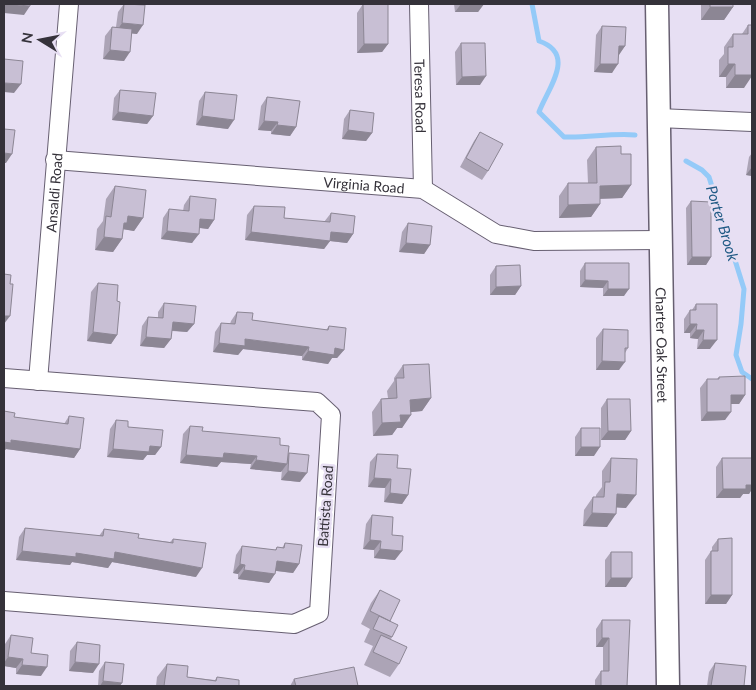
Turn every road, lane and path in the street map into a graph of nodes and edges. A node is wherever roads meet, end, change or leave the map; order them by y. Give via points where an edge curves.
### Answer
1 (69, 4) edge
2 (419, 4) edge
3 (657, 4) edge
4 (658, 118) junction
5 (752, 122) edge
6 (55, 160) junction
7 (423, 189) junction
8 (660, 240) junction
9 (4, 378) edge
10 (38, 381) junction
11 (4, 600) edge
12 (668, 686) edge

1 - 6 street, Ansaldi Road
2 - 7 street, Teresa Road
3 - 4 main road, Charter Oak Street
4 - 5 street
4 - 8 main road, Charter Oak Street
6 - 7 street, Virginia Road
6 - 10 street, Ansaldi Road
7 - 8 street, Virginia Road via 496,234 534,241
8 - 12 main road, Charter Oak Street
9 - 10 street, Battista Road
10 - 11 street, Battista Road via 317,402 331,415 318,612 294,624

